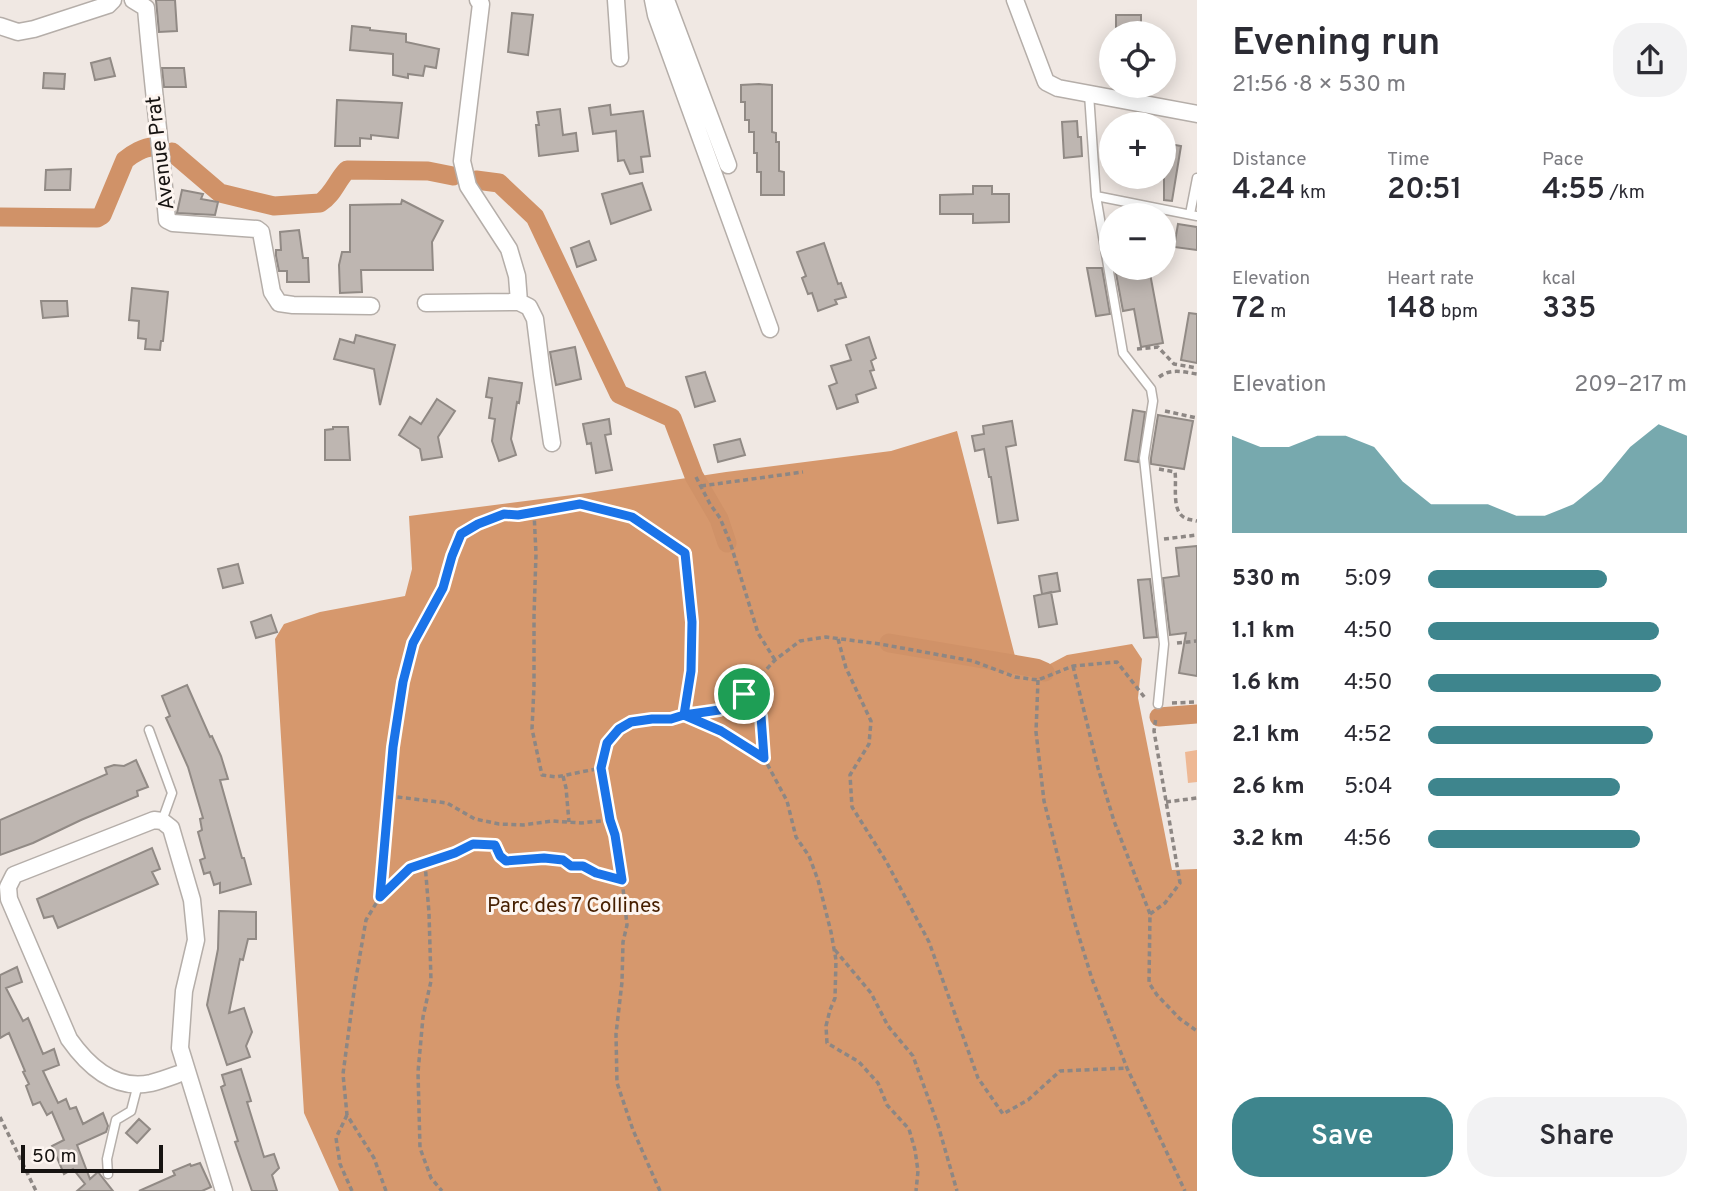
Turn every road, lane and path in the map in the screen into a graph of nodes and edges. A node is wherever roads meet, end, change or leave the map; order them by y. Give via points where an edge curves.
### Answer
1 (113, 0) edge
2 (133, 0) edge
3 (478, 0) edge
4 (616, 0) edge
5 (653, 0) edge
6 (666, 0) edge
7 (1015, 0) edge
8 (0, 26) edge
9 (620, 58) dead end
10 (1089, 94) junction
11 (1197, 114) edge
12 (728, 164) dead end
13 (1197, 178) edge
14 (1096, 196) junction
15 (1194, 215) edge
16 (519, 302) junction
17 (426, 303) dead end
18 (371, 306) dead end
19 (770, 329) dead end
20 (1123, 351) junction
21 (1197, 368) edge
22 (1197, 374) edge
23 (1149, 386) junction
24 (1152, 409) junction
25 (1197, 418) edge
26 (552, 443) dead end
27 (1145, 467) junction
28 (803, 472) dead end
29 (696, 477) dead end
30 (701, 486) junction
31 (534, 512) junction
32 (1197, 521) edge
33 (1197, 535) edge
34 (1153, 540) junction
35 (838, 639) junction
36 (1197, 641) edge
37 (1164, 644) junction
38 (775, 660) junction
39 (1073, 666) junction
40 (1038, 680) junction
41 (744, 694) junction
42 (1197, 702) edge
43 (1158, 704) junction
44 (684, 715) junction
45 (149, 730) dead end
46 (764, 758) junction
47 (601, 768) junction
48 (563, 775) junction
49 (389, 796) junction
50 (1197, 799) edge
51 (1166, 802) junction
52 (610, 820) junction
53 (162, 821) junction
54 (569, 822) junction
55 (425, 863) junction
56 (622, 880) junction
57 (380, 897) junction
58 (1150, 914) junction
59 (834, 950) junction
60 (1197, 1031) edge
61 (1127, 1068) junction
62 (187, 1070) junction
63 (138, 1084) junction
64 (347, 1115) junction
65 (0, 1117) edge
66 (108, 1174) dead end
67 (36, 1191) edge
68 (224, 1191) edge
69 (352, 1191) edge
70 (386, 1191) edge
71 (442, 1191) edge
72 (660, 1191) edge
73 (916, 1191) edge
74 (957, 1191) edge
75 (1185, 1191) edge

1 - 8 street via 34,29 18,32
2 - 18 street, Avenue Prat via 146,8 167,220 257,229 272,292 279,303
3 - 16 street via 462,162 468,186 509,249
4 - 9 street
5 - 19 street
6 - 12 street
7 - 10 street via 1046,82
10 - 11 street
10 - 14 lane
13 - 15 lane
14 - 15 lane
14 - 20 lane
16 - 17 street
16 - 26 street via 529,307 535,319
20 - 21 path via 1158,346 1174,364
20 - 23 lane
22 - 23 path via 1162,374
23 - 24 lane
24 - 25 path
24 - 27 lane
27 - 32 path via 1175,472 1179,512 1183,518
27 - 34 lane
28 - 30 path
29 - 30 path
30 - 38 path via 730,542 758,633
31 - 44 path via 580,504 632,517 685,553 692,622
31 - 48 path via 532,729 542,775
31 - 49 path via 504,514 461,534 443,588 413,643 403,682
33 - 34 path
34 - 37 lane
35 - 38 path via 800,641
35 - 40 path via 973,661 1015,677
35 - 61 path via 871,721 869,744 850,775 852,807 929,942 978,1078 1003,1114 1028,1100 1059,1072
36 - 37 path
37 - 43 lane
38 - 41 path
39 - 40 path
39 - 43 path via 1117,662 1146,700
39 - 58 path via 1114,821
40 - 61 path via 1035,732 1044,801 1092,979
41 - 44 path via 719,710
41 - 46 path via 761,716
42 - 43 path
43 - 51 path via 1154,731
44 - 46 path
44 - 47 path via 631,722 619,729 607,743
45 - 53 lane via 173,793
46 - 59 path via 787,801 796,837 818,880
47 - 48 path
47 - 52 path
48 - 54 path
49 - 54 path via 447,803 475,819 499,824
49 - 57 path
50 - 51 path
51 - 58 path via 1180,883
52 - 54 path
52 - 56 path
53 - 62 street via 171,828 192,900 195,940 184,991 180,1048
53 - 63 street via 154,820 14,875 8,887 9,899 69,1039 100,1073
55 - 56 path via 473,844 485,844 495,845 506,861 563,860
55 - 57 path via 410,868
55 - 71 path via 431,981 422,1017 418,1072 420,1147 431,1178
56 - 72 path via 627,925 616,1034 617,1083
57 - 64 path via 366,919 355,984 343,1074
58 - 60 path via 1149,984
59 - 73 path via 835,998 826,1026 827,1043 859,1062 909,1129 918,1171
59 - 74 path via 871,993 887,1026 913,1056
61 - 75 path
62 - 63 street
62 - 68 street
63 - 66 lane via 131,1111 116,1120
64 - 69 path via 336,1138 340,1164
64 - 70 path via 374,1158
65 - 67 path

